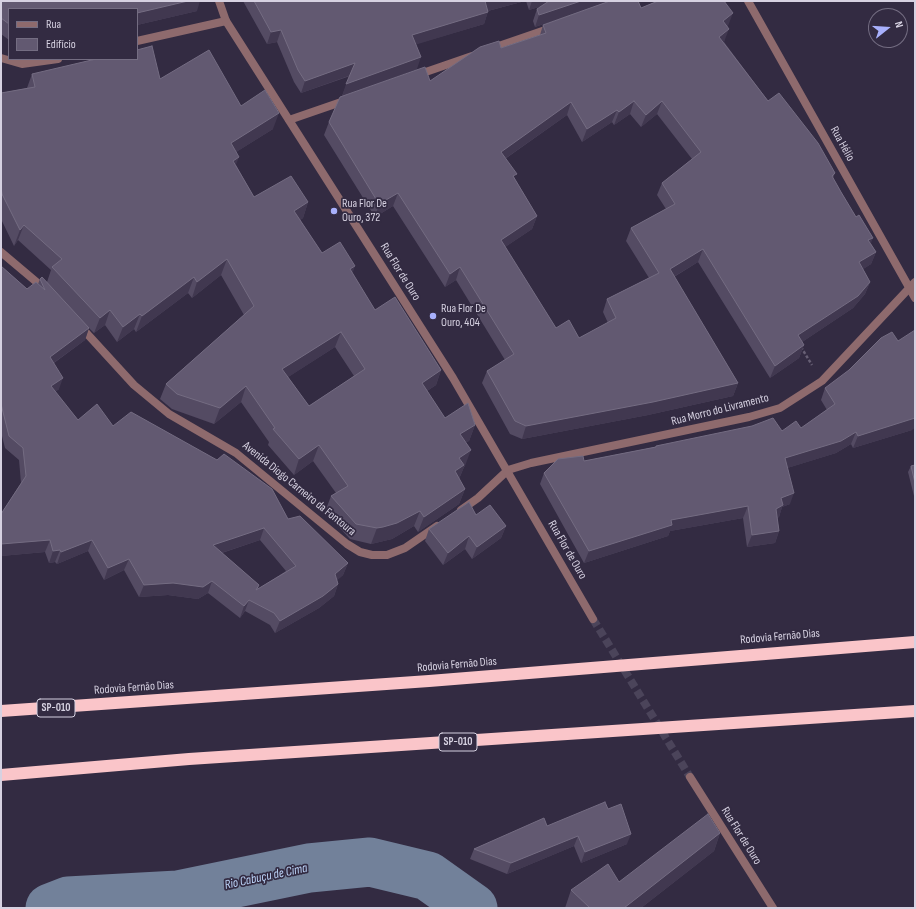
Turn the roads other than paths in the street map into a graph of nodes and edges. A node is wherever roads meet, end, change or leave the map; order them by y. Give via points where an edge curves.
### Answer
1 (220, 1) edge
2 (748, 1) edge
3 (226, 22) junction
4 (559, 25) edge
5 (138, 41) edge
6 (8, 60) edge
7 (51, 60) edge
8 (409, 78) edge
9 (357, 96) edge
10 (290, 120) junction
11 (1, 252) edge
12 (915, 282) edge
13 (909, 288) junction
14 (51, 294) edge
15 (915, 298) edge
16 (76, 321) edge
17 (508, 470) junction
18 (454, 515) edge
19 (442, 523) edge
20 (593, 619) tunnel mouth
21 (915, 642) edge
22 (1, 711) edge
23 (915, 711) edge
24 (1, 775) edge
25 (690, 777) tunnel mouth
26 (773, 908) edge

1 - 3 street, Rua Flor de Ouro
2 - 13 street, Rua Hélio
3 - 5 street
3 - 10 street, Rua Flor de Ouro
4 - 8 street
6 - 7 street via 22,64
9 - 10 street
10 - 17 street, Rua Flor de Ouro
11 - 14 street
12 - 13 street, Rua Morro do Livramento
13 - 15 street, Rua Hélio
13 - 17 street, Rua Morro do Livramento via 822,381 780,408
16 - 19 street, Avenida Diogo Carneiro da Fontoura via 134,385 169,414 236,453 354,548 372,555 387,555 405,548
17 - 18 street via 478,498
17 - 20 street, Rua Flor de Ouro
21 - 22 highway, Rodovia Fernão Dias / SP-010 via 813,648 429,681
23 - 24 highway, SP-010 via 188,759
25 - 26 street, Rua Flor de Ouro

